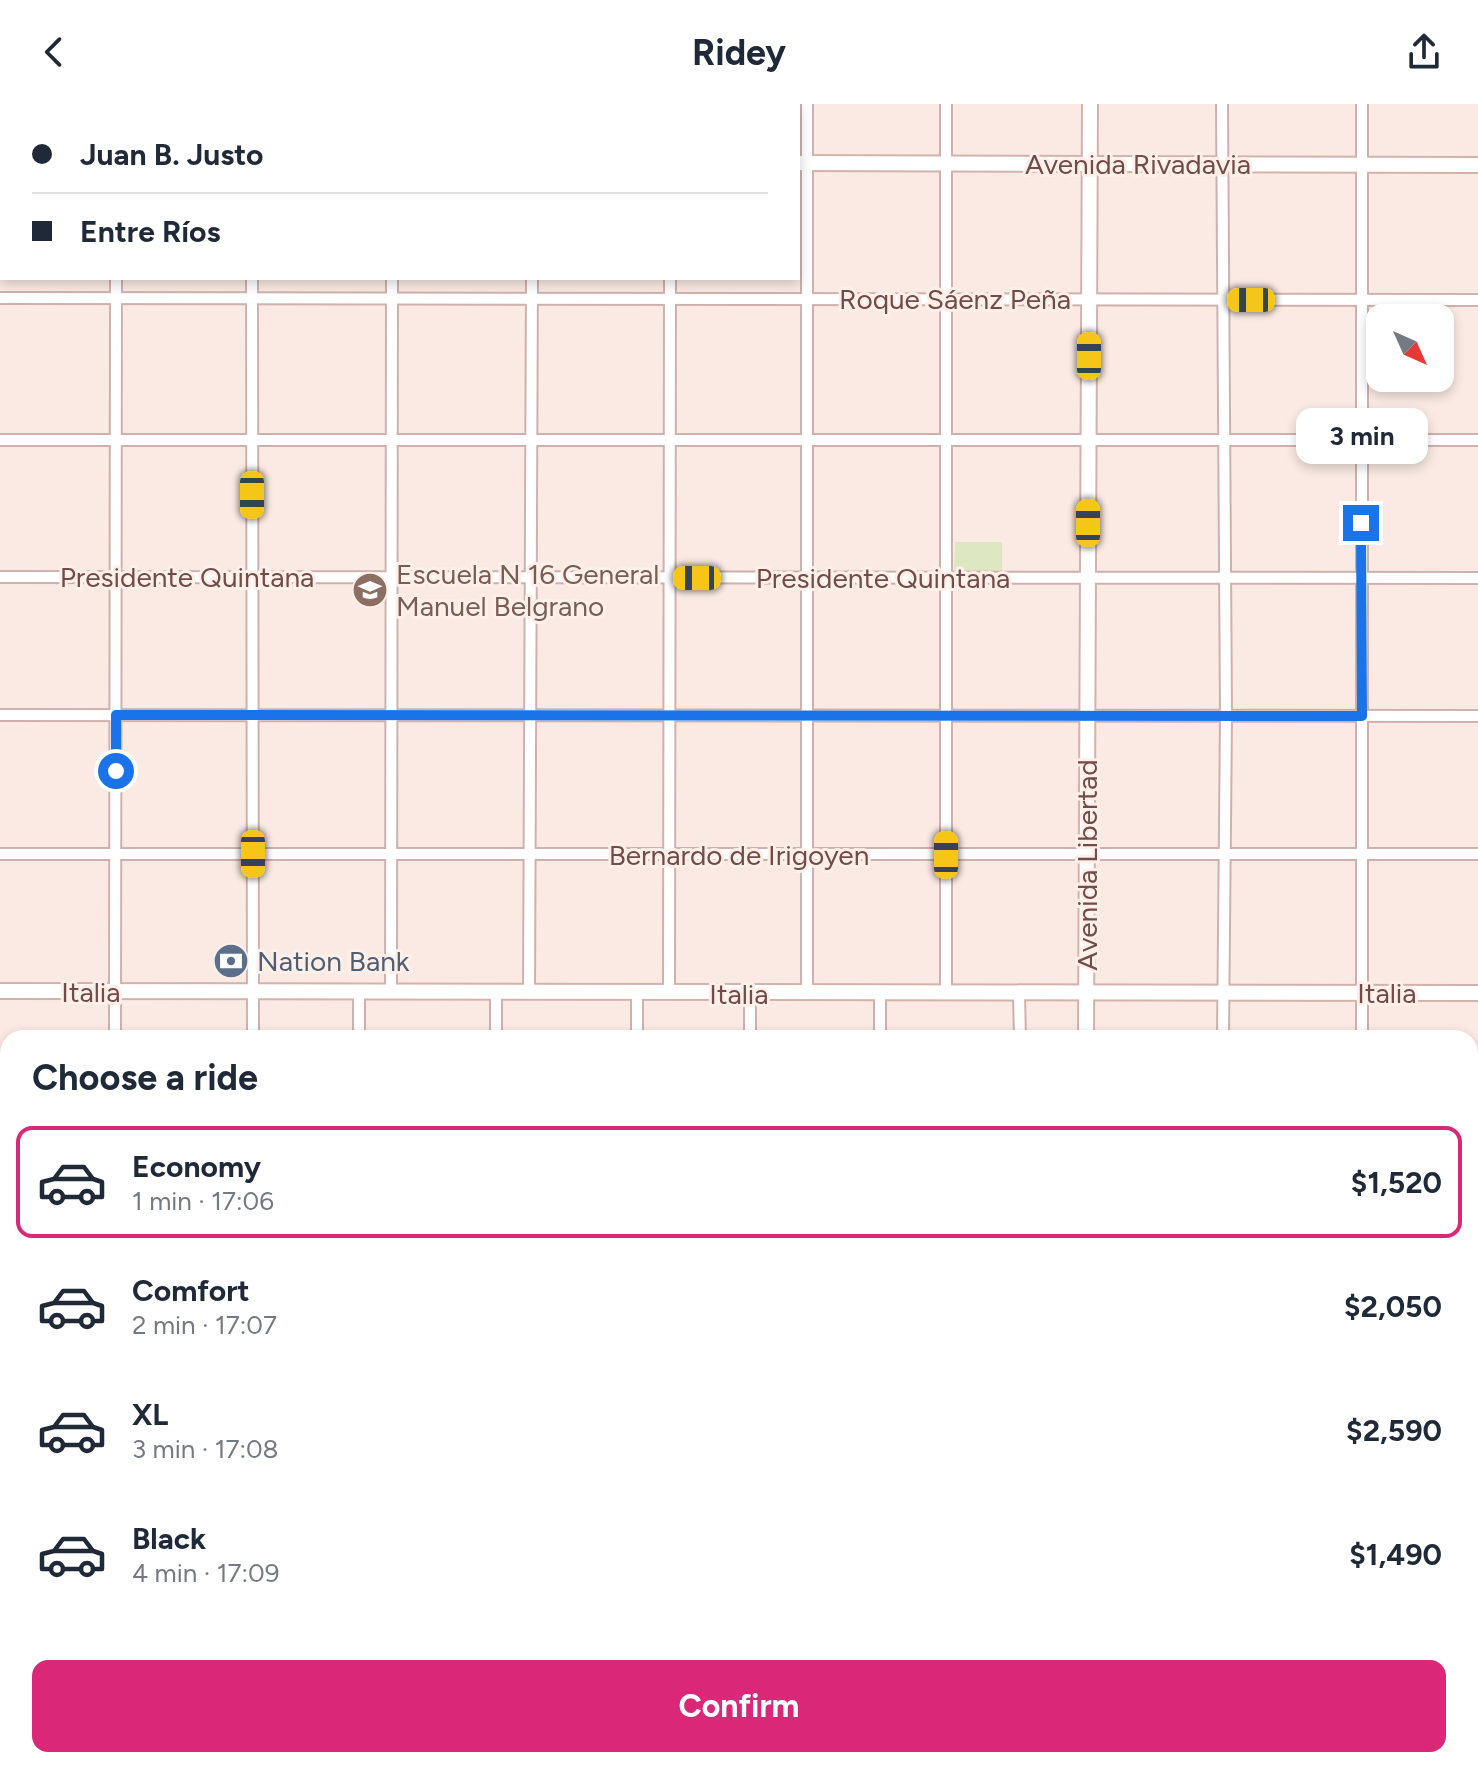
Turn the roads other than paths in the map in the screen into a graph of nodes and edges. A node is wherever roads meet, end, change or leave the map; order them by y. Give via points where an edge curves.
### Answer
1 (807, 104) edge
2 (946, 104) edge
3 (1090, 104) edge
4 (1222, 104) edge
5 (1362, 104) edge
6 (802, 163) edge
7 (945, 164) junction
8 (1090, 164) junction
9 (1222, 164) junction
10 (1361, 165) junction
11 (1478, 165) edge
12 (116, 280) edge
13 (252, 280) edge
14 (392, 280) edge
15 (532, 280) edge
16 (670, 280) edge
17 (0, 298) edge
18 (116, 298) junction
19 (252, 298) junction
20 (392, 299) junction
21 (532, 299) junction
22 (670, 299) junction
23 (807, 299) junction
24 (946, 299) junction
25 (1089, 300) junction
26 (1223, 300) junction
27 (1361, 300) junction
28 (1478, 300) edge
29 (0, 440) edge
30 (116, 440) junction
31 (252, 440) junction
32 (392, 440) junction
33 (531, 440) junction
34 (670, 440) junction
35 (807, 440) junction
36 (946, 440) junction
37 (1088, 440) junction
38 (1224, 440) junction
39 (1361, 440) junction
40 (1478, 440) edge
41 (0, 577) edge
42 (116, 577) junction
43 (253, 577) junction
44 (391, 577) junction
45 (531, 578) junction
46 (670, 578) junction
47 (807, 578) junction
48 (946, 578) junction
49 (1088, 578) junction
50 (1225, 578) junction
51 (1361, 578) junction
52 (1478, 578) edge
53 (0, 715) edge
54 (116, 715) junction
55 (253, 715) junction
56 (391, 716) junction
57 (530, 716) junction
58 (669, 716) junction
59 (807, 716) junction
60 (946, 716) junction
61 (1226, 716) junction
62 (1362, 716) junction
63 (1478, 716) edge
64 (1087, 717) junction
65 (0, 854) edge
66 (115, 854) junction
67 (253, 854) junction
68 (1362, 854) junction
69 (1478, 854) edge
70 (391, 855) junction
71 (530, 855) junction
72 (669, 855) junction
73 (807, 855) junction
74 (946, 855) junction
75 (1087, 855) junction
76 (1225, 855) junction
77 (0, 991) edge
78 (115, 992) junction
79 (253, 993) junction
80 (359, 993) junction
81 (391, 993) junction
82 (496, 993) junction
83 (529, 993) junction
84 (637, 993) junction
85 (669, 993) junction
86 (1362, 993) junction
87 (1478, 993) edge
88 (750, 994) junction
89 (807, 994) junction
90 (880, 994) junction
91 (946, 994) junction
92 (1019, 994) junction
93 (1086, 994) junction
94 (1223, 994) junction
95 (115, 1030) edge
96 (253, 1030) edge
97 (359, 1030) edge
98 (496, 1030) edge
99 (637, 1030) edge
100 (750, 1030) edge
101 (880, 1030) edge
102 (1020, 1030) edge
103 (1086, 1030) edge
104 (1223, 1030) edge
105 (1362, 1030) edge

1 - 6 street
2 - 7 street
3 - 8 main road, Avenida Libertad
4 - 9 street
5 - 10 street
6 - 7 main road, Avenida Rivadavia
6 - 23 street
7 - 8 main road, Avenida Rivadavia
7 - 24 street
8 - 9 main road, Avenida Rivadavia
8 - 25 main road, Avenida Libertad
9 - 10 main road, Avenida Rivadavia
9 - 26 street
10 - 11 main road, Avenida Rivadavia
10 - 27 street
12 - 18 street
13 - 19 street
14 - 20 street
15 - 21 street
16 - 22 street
17 - 18 street, Roque Sáenz Peña
18 - 19 street, Roque Sáenz Peña
18 - 30 street
19 - 20 street, Roque Sáenz Peña
19 - 31 street
20 - 21 street, Roque Sáenz Peña
20 - 32 street
21 - 22 street, Roque Sáenz Peña
21 - 33 street
22 - 23 street, Roque Sáenz Peña
22 - 34 street
23 - 24 street, Roque Sáenz Peña
23 - 35 street
24 - 25 street, Roque Sáenz Peña
24 - 36 street
25 - 26 street, Roque Sáenz Peña
25 - 37 main road, Avenida Libertad
26 - 27 street, Roque Sáenz Peña
26 - 38 street
27 - 28 street, Roque Sáenz Peña
27 - 39 street
29 - 30 street
30 - 31 street
30 - 42 street
31 - 32 street
31 - 43 street
32 - 33 street
32 - 44 street
33 - 34 street
33 - 45 street
34 - 35 street
34 - 46 street
35 - 36 street
35 - 47 street
36 - 37 street
36 - 48 street
37 - 38 street
37 - 49 main road, Avenida Libertad
38 - 39 street
38 - 50 street
39 - 40 street
39 - 51 street
41 - 42 street, Presidente Quintana
42 - 43 street, Presidente Quintana
42 - 54 street
43 - 44 street, Presidente Quintana
43 - 55 street
44 - 45 street, Presidente Quintana
44 - 56 street
45 - 46 street, Presidente Quintana
45 - 57 street
46 - 47 street, Presidente Quintana
46 - 58 street
47 - 48 street, Presidente Quintana
47 - 59 street
48 - 49 street, Presidente Quintana
48 - 60 street
49 - 50 street, Presidente Quintana
49 - 64 main road, Avenida Libertad
50 - 51 street, Presidente Quintana
50 - 61 street
51 - 52 street, Presidente Quintana
51 - 62 street
53 - 54 street
54 - 55 street
54 - 66 street
55 - 56 street
55 - 67 street
56 - 57 street
56 - 70 street
57 - 58 street
57 - 71 street
58 - 59 street
58 - 72 street
59 - 60 street
59 - 73 street
60 - 64 street
60 - 74 street
61 - 62 street
61 - 64 street
61 - 76 street
62 - 63 street
62 - 68 street
64 - 75 main road, Avenida Libertad
65 - 66 street, Bernardo de Irigoyen
66 - 67 street, Bernardo de Irigoyen
66 - 78 street
67 - 70 street, Bernardo de Irigoyen
67 - 79 street
68 - 69 street, Bernardo de Irigoyen
68 - 76 street, Bernardo de Irigoyen
68 - 86 street
70 - 71 street, Bernardo de Irigoyen
70 - 81 street
71 - 72 street, Bernardo de Irigoyen
71 - 83 street
72 - 73 street, Bernardo de Irigoyen
72 - 85 street
73 - 74 street, Bernardo de Irigoyen
73 - 89 street
74 - 75 street, Bernardo de Irigoyen
74 - 91 street
75 - 76 street, Bernardo de Irigoyen
75 - 93 main road, Avenida Libertad
76 - 94 street
77 - 78 main road, Italia
78 - 79 main road, Italia
78 - 95 street
79 - 80 main road, Italia
79 - 96 street
80 - 81 main road, Italia
80 - 97 street
81 - 82 main road, Italia
82 - 83 main road, Italia
82 - 98 street
83 - 84 main road, Italia
84 - 85 main road, Italia
84 - 99 street
85 - 88 main road, Italia
86 - 87 main road, Italia
86 - 94 main road, Italia
86 - 105 street
88 - 89 main road, Italia
88 - 100 street
89 - 90 main road, Italia
90 - 91 main road, Italia
90 - 101 street
91 - 92 main road, Italia
92 - 93 main road, Italia
92 - 102 street
93 - 94 main road, Italia
93 - 103 main road, Avenida Libertad
94 - 104 street

